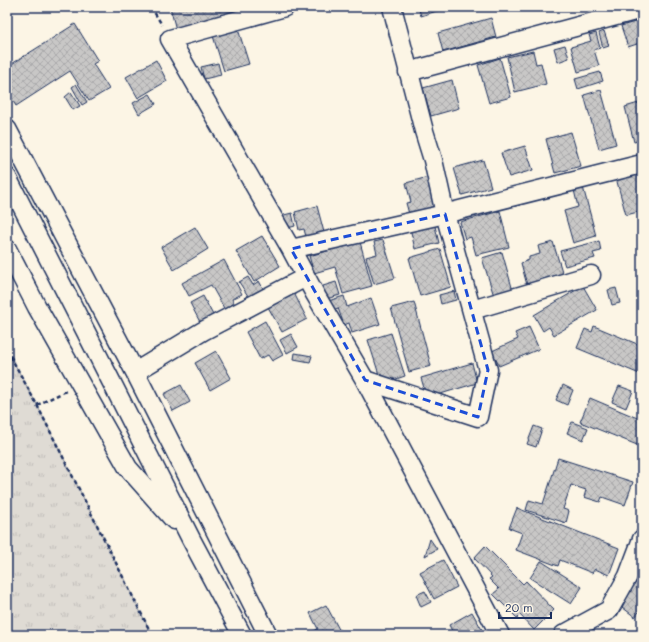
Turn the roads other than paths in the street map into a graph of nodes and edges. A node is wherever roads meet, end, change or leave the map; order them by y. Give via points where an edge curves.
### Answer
1 (285, 7) edge
2 (392, 7) edge
3 (642, 9) edge
4 (408, 72) junction
5 (7, 129) edge
6 (642, 164) edge
7 (7, 177) edge
8 (445, 214) junction
9 (7, 249) edge
10 (291, 249) junction
11 (591, 275) dead end
12 (306, 277) junction
13 (472, 310) junction
14 (134, 372) junction
15 (365, 380) junction
16 (642, 539) edge
17 (190, 540) junction
18 (242, 635) edge
19 (268, 635) edge
20 (500, 635) edge
21 (563, 635) edge

1 - 10 street via 170,38
2 - 4 street
3 - 4 street
4 - 8 street via 433,160
5 - 14 street
6 - 8 street
7 - 17 street
8 - 10 street
8 - 13 street
9 - 17 street via 128,468
10 - 12 street
11 - 13 street
12 - 14 street via 203,331
12 - 15 street
13 - 15 street via 488,370 478,417
14 - 19 street
15 - 20 street
16 - 21 street via 628,576 609,610
17 - 18 street

